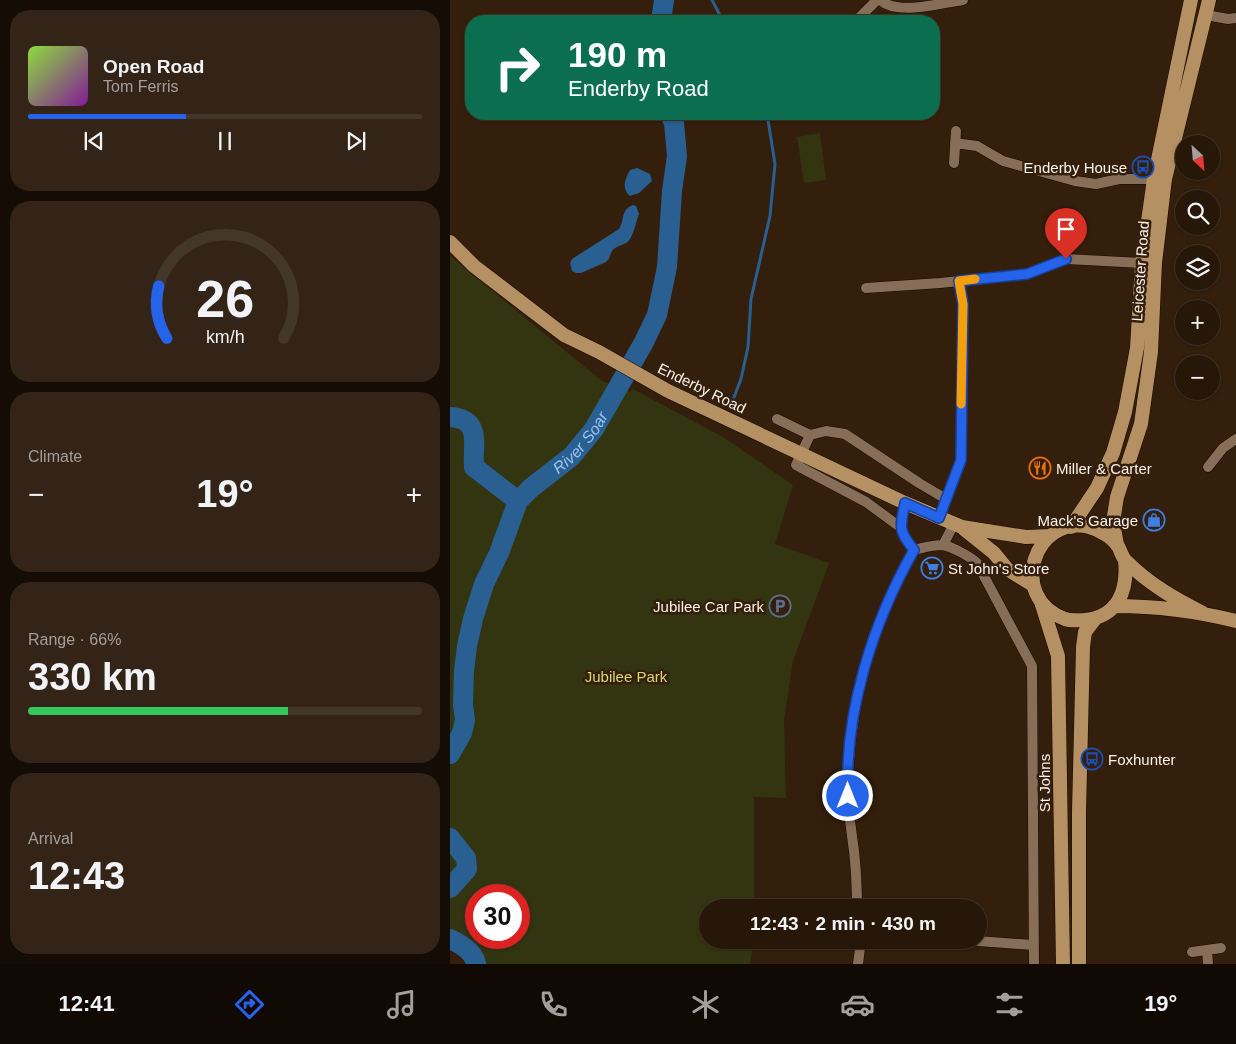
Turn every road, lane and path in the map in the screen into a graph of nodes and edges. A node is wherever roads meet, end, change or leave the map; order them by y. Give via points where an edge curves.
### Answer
1 (879, 0) edge
2 (963, 0) edge
3 (1191, 0) edge
4 (1209, 0) edge
5 (1206, 14) junction
6 (863, 15) edge
7 (1236, 18) edge
8 (956, 131) dead end
9 (955, 143) junction
10 (954, 163) dead end
11 (1154, 179) junction
12 (450, 242) edge
13 (1142, 263) junction
14 (959, 281) junction
15 (866, 288) dead end
16 (777, 419) dead end
17 (810, 435) junction
18 (1236, 439) edge
19 (801, 453) junction
20 (1208, 467) dead end
21 (946, 499) junction
22 (905, 503) junction
23 (939, 518) junction
24 (900, 526) junction
25 (958, 526) junction
26 (1071, 527) junction
27 (1050, 536) junction
28 (944, 545) junction
29 (1117, 545) junction
30 (914, 550) junction
31 (1125, 560) junction
32 (1032, 585) junction
33 (1042, 604) junction
34 (1114, 606) junction
35 (1203, 613) junction
36 (1095, 619) junction
37 (1236, 621) edge
38 (856, 899) edge
39 (987, 942) edge
40 (1033, 945) junction
41 (1221, 948) dead end
42 (860, 949) edge
43 (1207, 950) junction
44 (1192, 952) dead end
45 (858, 964) edge
46 (1034, 964) edge
47 (1063, 964) edge
48 (1079, 964) edge
49 (1208, 964) edge

1 - 2 street via 890,6 906,8
1 - 6 street
3 - 11 main road, Leicester Road
4 - 5 main road, Leicester Road
5 - 7 street
5 - 29 main road, Leicester Road via 1165,179 1155,263 1151,352 1141,424 1117,497 1113,522
8 - 9 street
9 - 10 street
9 - 11 street via 978,146 1003,161 1075,181 1096,184 1119,179
11 - 13 main road, Leicester Road
12 - 19 main road, Enderby Road via 474,266 564,335 668,391
13 - 14 street via 1066,259 1027,274
13 - 26 main road, Leicester Road via 1137,348 1125,412 1113,453 1097,488
14 - 15 street
14 - 21 street via 963,304 961,460
16 - 17 street
17 - 19 street
17 - 21 street via 826,431 845,434 918,484
18 - 20 street via 1223,448
19 - 22 main road, Enderby Road
19 - 24 street via 796,465 866,502
21 - 23 street
22 - 23 main road, Enderby Road
22 - 24 street
23 - 25 main road, Enderby Road
24 - 30 street via 904,538
25 - 27 main road, Enderby Road via 1026,537
25 - 28 street
25 - 32 main road, Enderby Road via 994,553 1007,569
26 - 27 main road
26 - 29 main road via 1088,527 1104,533
27 - 32 main road via 1038,550 1032,566
28 - 30 street
28 - 40 street via 977,564 1032,666
29 - 31 main road
30 - 38 street via 879,624 868,656 854,720 848,783
31 - 34 main road via 1127,577 1123,594
31 - 35 main road via 1160,589
32 - 33 main road
33 - 36 main road via 1054,615 1070,621
33 - 47 main road, St Johns via 1058,656
34 - 35 main road
34 - 36 main road
35 - 37 main road
36 - 48 main road via 1085,632 1083,647
39 - 40 street
40 - 46 street
41 - 43 street
42 - 45 street
43 - 44 street
43 - 49 street

